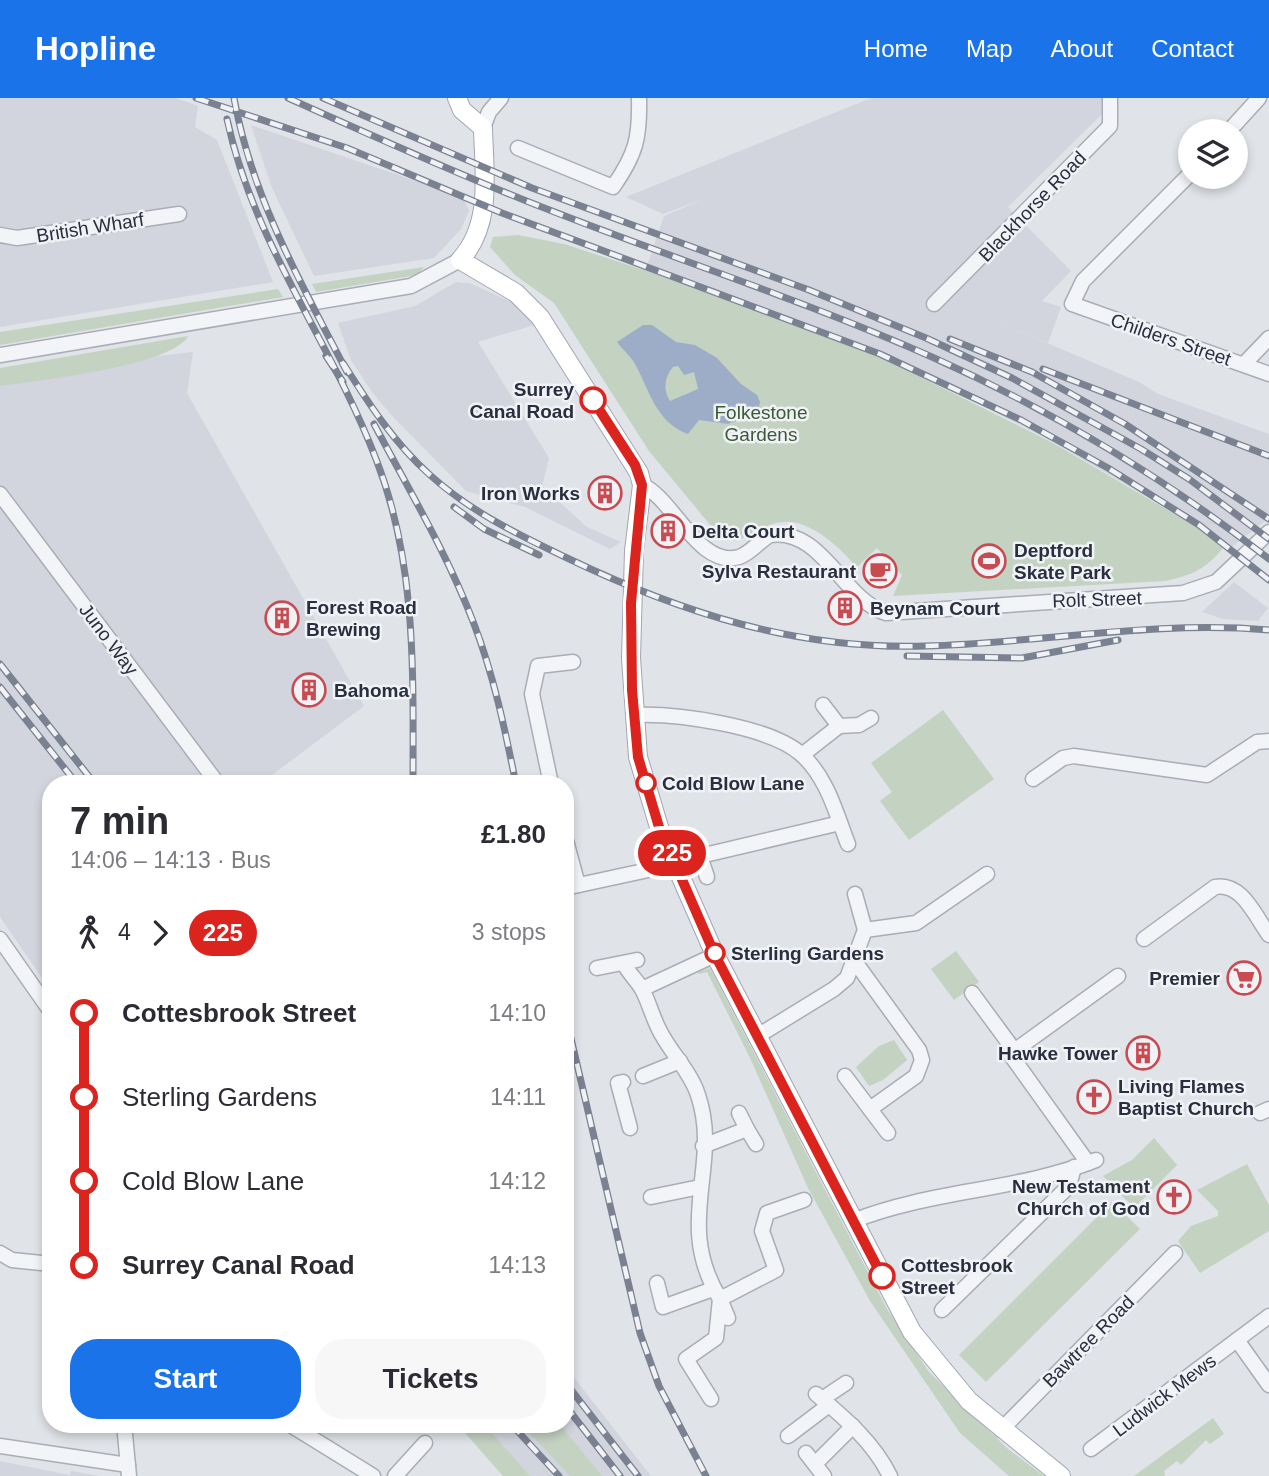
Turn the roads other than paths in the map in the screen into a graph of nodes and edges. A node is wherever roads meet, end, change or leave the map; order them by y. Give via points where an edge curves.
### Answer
1 (457, 98) edge
2 (500, 98) edge
3 (639, 98) edge
4 (1110, 98) edge
5 (1259, 98) edge
6 (1240, 119) edge
7 (483, 128) junction
8 (518, 148) dead end
9 (1178, 186) edge
10 (180, 214) dead end
11 (0, 235) edge
12 (460, 260) junction
13 (934, 304) dead end
14 (1269, 338) edge
15 (0, 355) edge
16 (1244, 364) junction
17 (1269, 374) edge
18 (642, 485) junction
19 (0, 494) edge
20 (1269, 532) edge
21 (573, 662) dead end
22 (822, 705) dead end
23 (634, 715) junction
24 (870, 718) dead end
25 (839, 726) junction
26 (1269, 741) edge
27 (802, 755) junction
28 (211, 775) edge
29 (549, 775) edge
30 (1033, 779) dead end
31 (840, 823) junction
32 (848, 844) dead end
33 (676, 864) junction
34 (987, 874) dead end
35 (707, 877) dead end
36 (574, 886) edge
37 (855, 894) dead end
38 (865, 930) junction
39 (1269, 935) edge
40 (0, 939) edge
41 (1144, 939) dead end
42 (715, 955) junction
43 (853, 959) junction
44 (597, 968) dead end
45 (1118, 976) dead end
46 (642, 989) junction
47 (972, 993) dead end
48 (42, 999) edge
49 (756, 1037) junction
50 (1014, 1050) junction
51 (680, 1061) junction
52 (643, 1076) dead end
53 (845, 1076) dead end
54 (623, 1082) dead end
55 (870, 1109) junction
56 (739, 1113) dead end
57 (630, 1128) dead end
58 (747, 1129) junction
59 (888, 1133) dead end
60 (756, 1144) dead end
61 (704, 1146) junction
62 (1086, 1163) junction
63 (700, 1187) junction
64 (650, 1197) dead end
65 (804, 1200) dead end
66 (853, 1221) junction
67 (0, 1253) edge
68 (1175, 1253) dead end
69 (42, 1263) edge
70 (776, 1270) junction
71 (657, 1283) dead end
72 (785, 1284) dead end
73 (716, 1294) junction
74 (942, 1310) dead end
75 (1269, 1316) edge
76 (728, 1318) dead end
77 (1237, 1340) junction
78 (846, 1383) dead end
79 (1269, 1385) edge
80 (712, 1399) dead end
81 (822, 1400) junction
82 (853, 1426) junction
83 (1001, 1430) junction
84 (125, 1433) edge
85 (304, 1433) edge
86 (788, 1436) dead end
87 (425, 1443) dead end
88 (0, 1446) edge
89 (1091, 1449) dead end
90 (129, 1470) edge
91 (373, 1476) edge
92 (395, 1476) edge
93 (824, 1476) edge
94 (890, 1476) edge
95 (1061, 1476) edge

1 - 7 main road via 462,110
2 - 7 street
3 - 8 street via 639,134 632,160 613,187
4 - 13 street, Blackhorse Road via 1110,126
5 - 6 street
7 - 12 main road via 482,223
9 - 16 street, Childers Street via 1083,281 1072,304
10 - 11 street, British Wharf via 17,238
12 - 15 street via 411,286
12 - 18 main road via 516,293 540,317 635,465
14 - 16 street
16 - 17 street, Childers Street
18 - 20 street, Rolt Street via 654,492 708,551 732,558 770,535 790,538 820,555 871,605 898,612 1158,597 1200,589 1216,582
18 - 23 main road via 631,603
19 - 28 street, Juno Way
21 - 29 street via 538,666 532,694
22 - 25 street
23 - 27 street via 670,714 753,732
23 - 33 main road via 638,757 659,827
24 - 25 street via 859,725
25 - 27 street
26 - 30 street via 1257,742 1208,775 1073,756
27 - 31 street via 834,802
31 - 32 street
31 - 35 street via 698,857
33 - 36 street
33 - 42 main road
34 - 38 street via 916,923
37 - 38 street
38 - 43 street
39 - 41 street via 1237,891 1227,885 1215,887
40 - 48 street
42 - 46 street
42 - 49 main road
43 - 49 street via 842,983
43 - 55 street via 922,1060 916,1076
44 - 46 street via 630,965
45 - 50 street
46 - 51 street via 660,1033
47 - 50 street
49 - 66 main road
50 - 62 street via 1010,1054
51 - 52 street
51 - 61 street via 698,1094
53 - 55 street
54 - 57 street via 618,1083
55 - 59 street
56 - 58 street
58 - 60 street
58 - 61 street
61 - 63 street
62 - 66 street via 880,1210
62 - 74 street via 1069,1186
63 - 64 street
63 - 73 street via 696,1214 699,1251
65 - 70 street via 767,1213 762,1231
66 - 83 main road via 912,1332 951,1381
67 - 69 street via 12,1260
68 - 83 street, Bawtree Road
70 - 72 street
70 - 73 street
71 - 73 street via 663,1307
73 - 76 street
73 - 80 street via 716,1338 686,1359
75 - 77 street, Ludwick Mews
77 - 79 street
77 - 89 street, Ludwick Mews
78 - 81 street
81 - 82 street
81 - 86 street
82 - 93 street via 810,1458
82 - 94 street via 882,1458
83 - 95 main road
84 - 90 street
85 - 91 street
87 - 92 street
88 - 90 street

